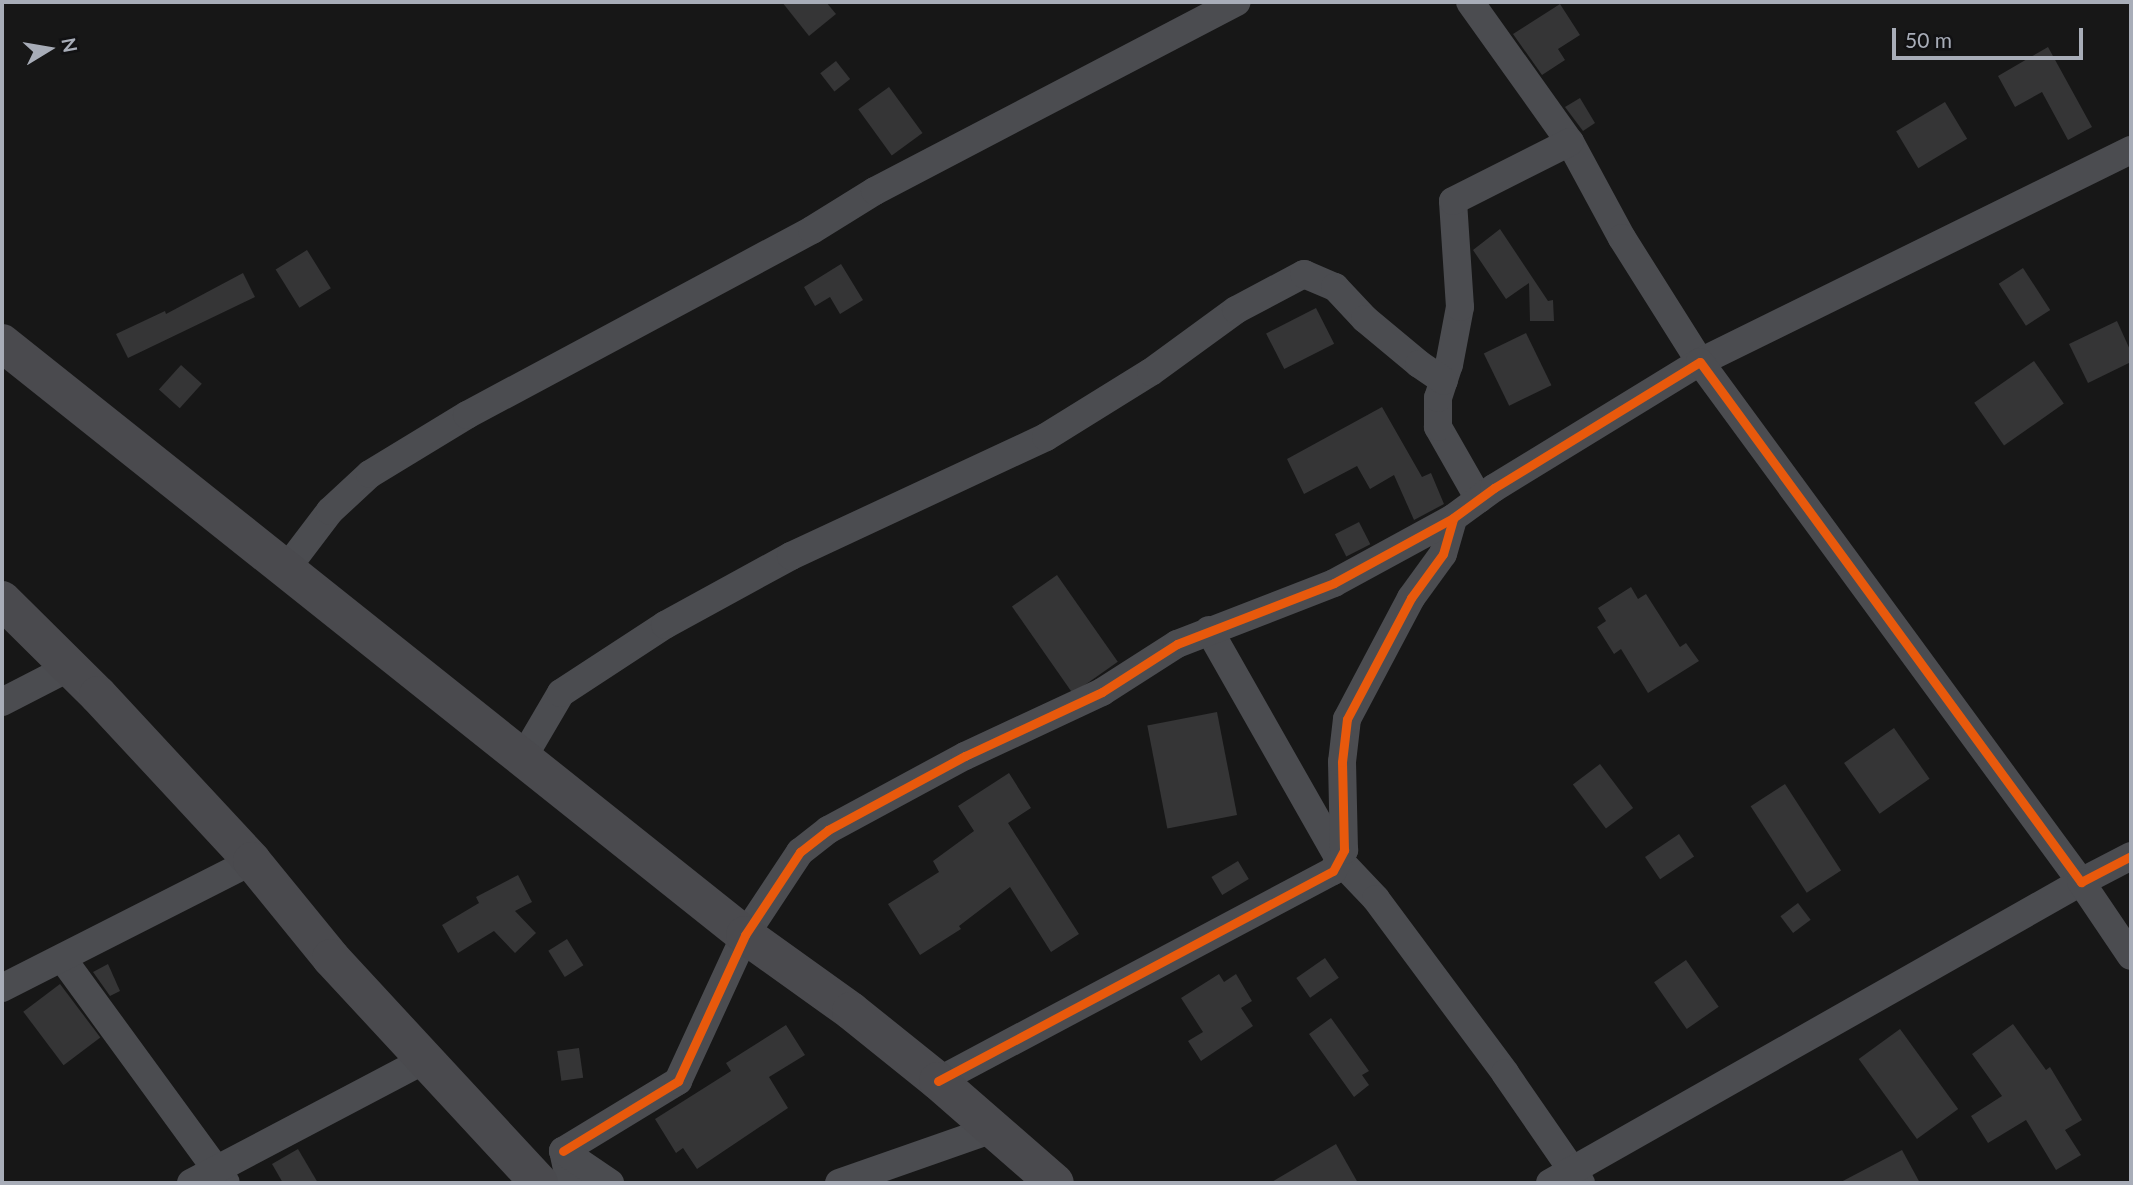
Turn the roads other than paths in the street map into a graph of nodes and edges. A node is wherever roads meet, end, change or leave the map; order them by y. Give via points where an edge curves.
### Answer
1 (1237, 2) edge
2 (1470, 2) edge
3 (1570, 142) junction
4 (2131, 150) edge
5 (2, 343) edge
6 (1700, 362) junction
7 (1444, 381) junction
8 (1479, 499) junction
9 (1452, 519) junction
10 (286, 569) junction
11 (2, 600) edge
12 (1209, 630) junction
13 (70, 667) junction
14 (2, 702) edge
15 (524, 756) junction
16 (2131, 856) edge
17 (252, 860) junction
18 (1340, 861) junction
19 (2081, 881) junction
20 (745, 935) junction
21 (2131, 956) edge
22 (62, 958) junction
23 (2, 988) edge
24 (424, 1060) junction
25 (938, 1081) junction
26 (993, 1129) junction
27 (563, 1151) junction
28 (221, 1177) edge
29 (1568, 1179) edge
30 (191, 1183) edge
31 (539, 1183) edge
32 (570, 1183) edge
33 (610, 1183) edge
34 (839, 1183) edge
35 (1055, 1183) edge

1 - 10 street via 875,191 812,230 467,415 370,474 330,511
2 - 3 street
3 - 6 street via 1622,239
3 - 7 street via 1453,201 1460,307
4 - 6 street
5 - 10 main road
6 - 8 street
6 - 19 street
7 - 8 street via 1438,398 1438,427
7 - 15 street via 1365,319 1335,287 1304,274 1236,310 1152,372 1046,437 791,556 665,625 561,693
8 - 9 street
9 - 12 street via 1334,583
9 - 18 street via 1443,554 1405,608 1347,719
10 - 15 main road
11 - 13 main road
12 - 18 street
12 - 20 street via 1177,644 1102,692 965,756 828,830 800,852
13 - 14 street
13 - 17 main road
15 - 20 main road
16 - 19 street
17 - 22 street
17 - 24 main road via 331,958
18 - 25 street via 1333,872 1315,883
18 - 29 street via 1376,899
19 - 21 street
19 - 29 street
20 - 25 main road
20 - 27 street via 678,1081
22 - 23 street
22 - 28 street
24 - 28 street
24 - 31 main road
25 - 26 main road
26 - 34 street
26 - 35 main road
27 - 32 street
27 - 33 street
28 - 30 street

